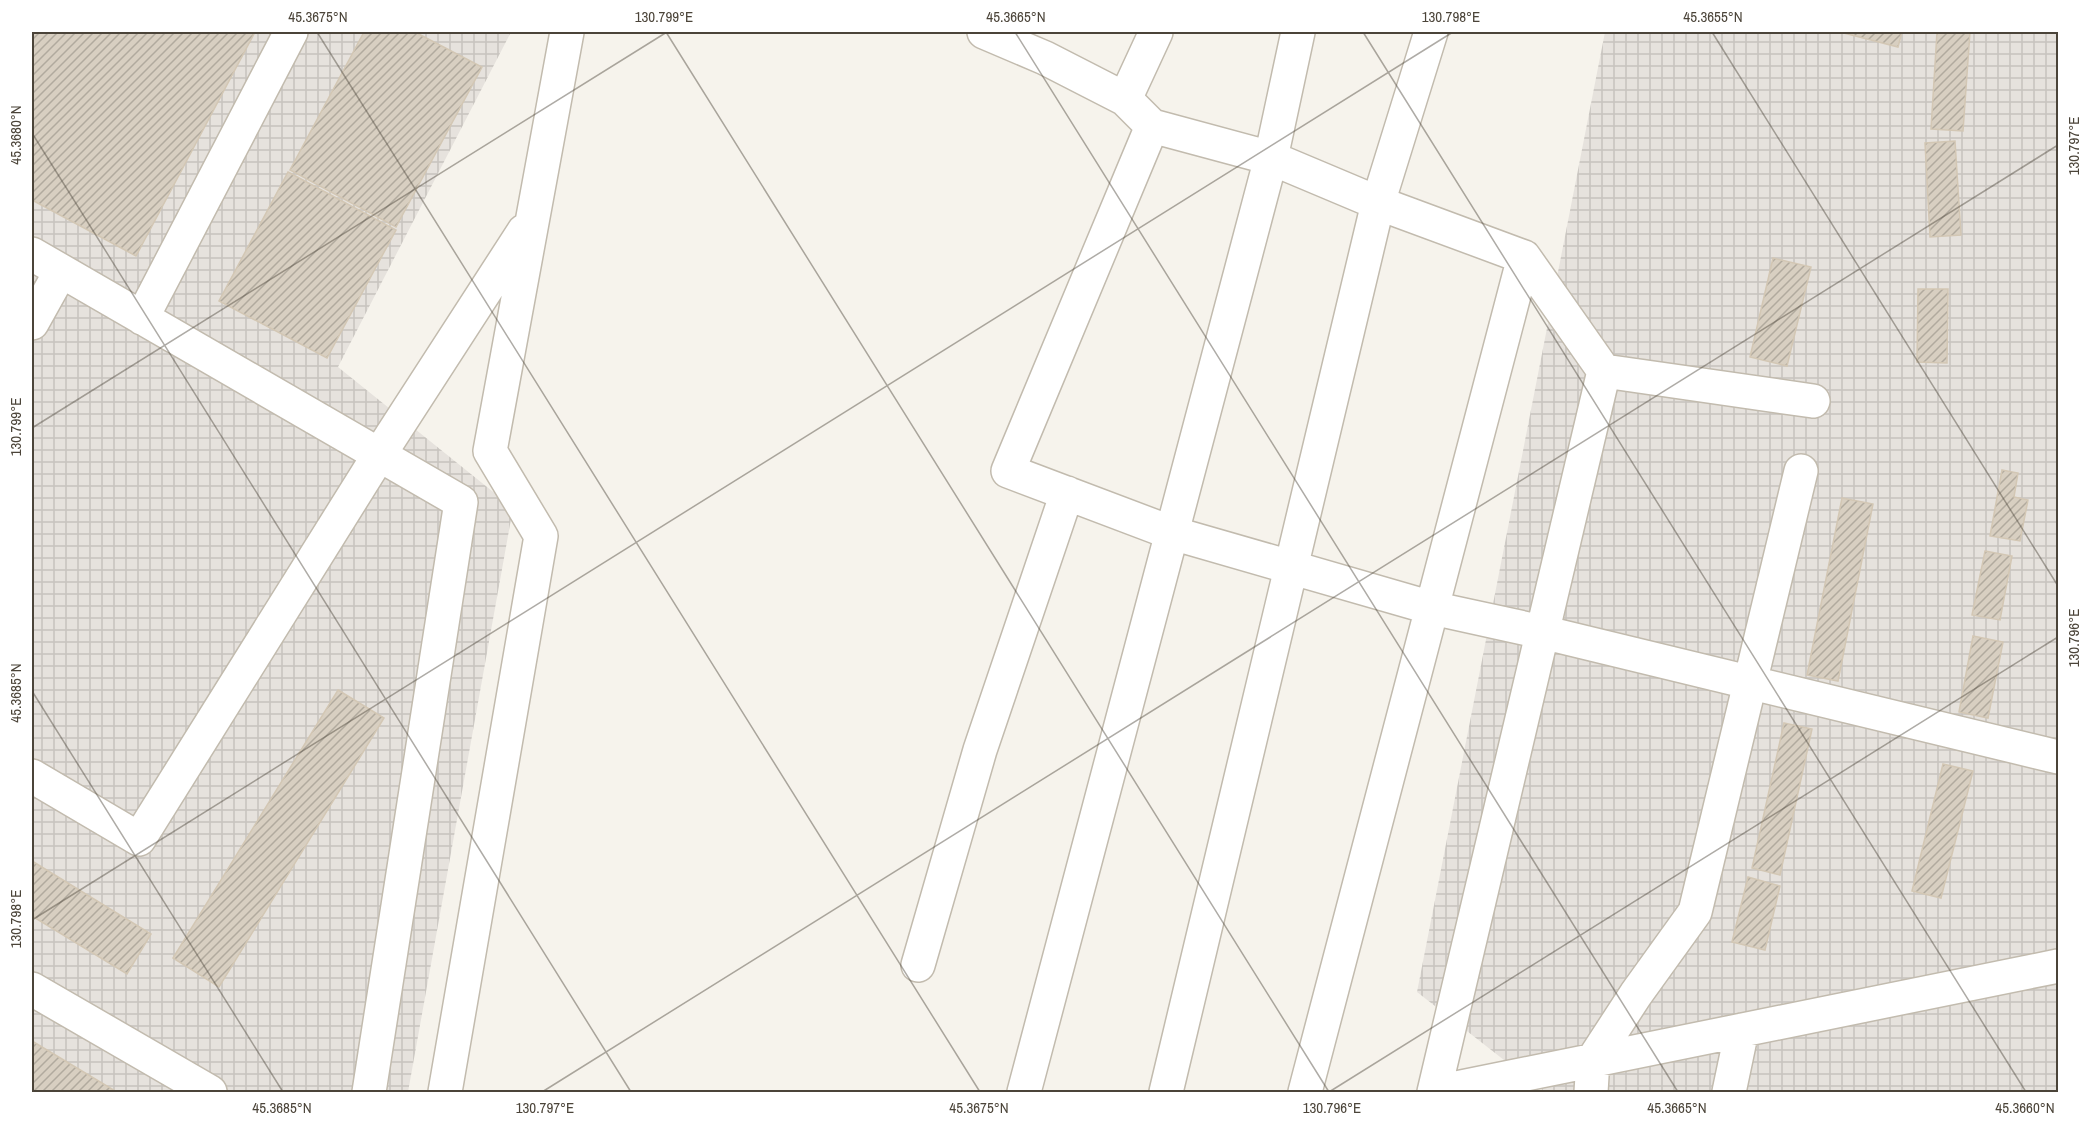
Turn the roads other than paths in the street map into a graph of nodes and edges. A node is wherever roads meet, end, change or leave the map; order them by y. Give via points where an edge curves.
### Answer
1 (291, 32) edge
2 (567, 32) edge
3 (984, 32) edge
4 (1156, 32) edge
5 (1298, 32) edge
6 (1431, 32) edge
7 (1050, 45) edge
8 (1125, 99) junction
9 (1152, 126) junction
10 (1271, 158) junction
11 (1378, 203) junction
12 (533, 218) junction
13 (32, 254) edge
14 (1524, 257) junction
15 (61, 271) junction
16 (142, 318) junction
17 (32, 323) edge
18 (1604, 371) junction
19 (1813, 401) dead end
20 (379, 454) junction
21 (1801, 471) dead end
22 (1067, 493) junction
23 (1172, 533) junction
24 (1292, 568) junction
25 (1432, 608) junction
26 (1542, 632) junction
27 (2058, 757) edge
28 (32, 776) edge
29 (918, 965) dead end
30 (2058, 966) edge
31 (32, 989) edge
32 (1742, 1030) junction
33 (1593, 1060) junction
34 (210, 1092) edge
35 (369, 1092) edge
36 (445, 1092) edge
37 (1024, 1092) edge
38 (1166, 1092) edge
39 (1305, 1092) edge
40 (1436, 1092) edge
41 (1591, 1092) edge
42 (1730, 1092) edge

1 - 16 street
2 - 12 street
3 - 7 street
4 - 8 street
5 - 10 street
6 - 11 street
7 - 8 street
8 - 9 street
9 - 10 street
9 - 22 street via 1008,471
10 - 11 street
10 - 23 street
11 - 14 street
11 - 24 street
12 - 20 street
12 - 36 street via 490,452 541,536
13 - 15 street
14 - 18 street
14 - 25 street
15 - 16 street
15 - 17 street
16 - 20 street
18 - 19 street
18 - 26 street
20 - 28 street via 139,839
20 - 35 street via 461,502
21 - 33 street via 1695,912
22 - 23 street
22 - 29 street via 980,750
23 - 24 street
23 - 37 street
24 - 25 street
24 - 38 street
25 - 26 street
25 - 39 street
26 - 27 street
26 - 40 street
30 - 32 street
31 - 34 street
32 - 33 street
32 - 42 street
33 - 40 street
33 - 41 street

